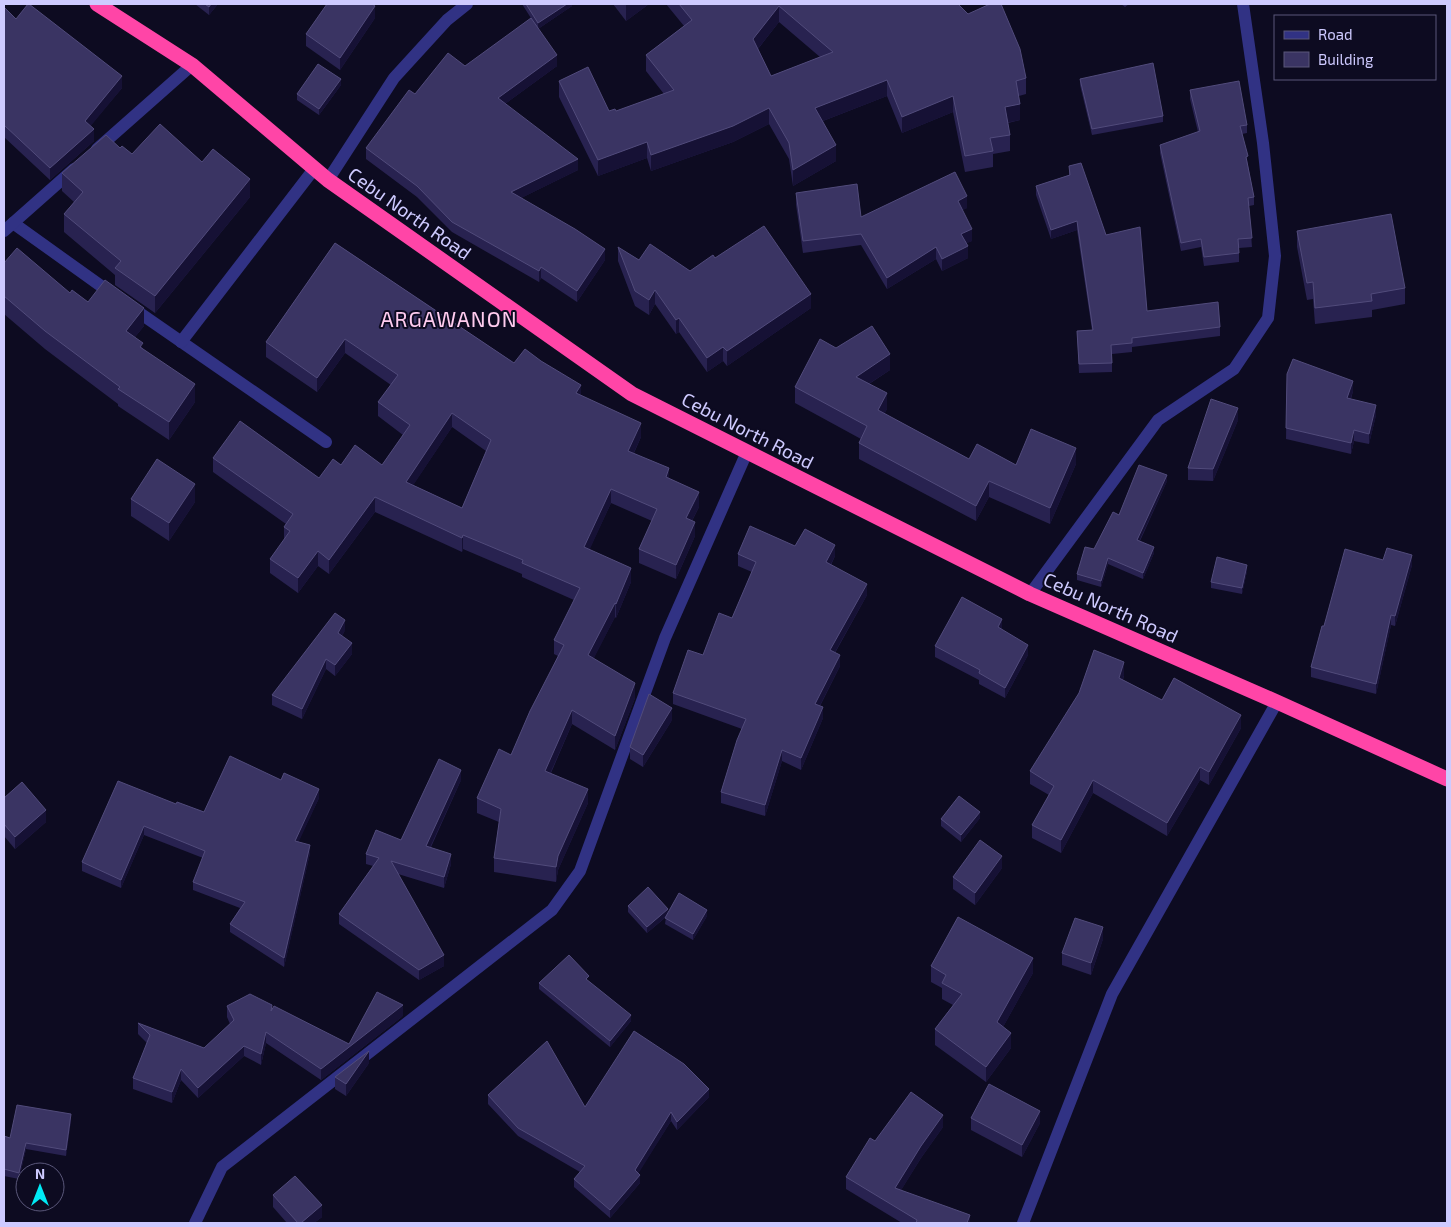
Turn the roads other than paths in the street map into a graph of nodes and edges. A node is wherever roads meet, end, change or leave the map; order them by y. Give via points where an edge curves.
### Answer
1 (97, 4) edge
2 (467, 4) edge
3 (1243, 4) edge
4 (192, 65) junction
5 (314, 169) junction
6 (328, 180) junction
7 (8, 227) edge
8 (181, 342) junction
9 (326, 442) dead end
10 (747, 452) junction
11 (1030, 594) junction
12 (1277, 702) junction
13 (1447, 779) edge
14 (195, 1223) edge
15 (1024, 1223) edge

1 - 4 highway, Cebu North Road
2 - 6 street via 447,20 394,78
3 - 11 street via 1275,256 1268,318 1234,369 1158,420
4 - 5 highway, Cebu North Road
4 - 7 street
5 - 6 highway, Cebu North Road
5 - 8 street
6 - 10 highway, Cebu North Road via 632,394
7 - 8 street
8 - 9 street
10 - 11 highway, Cebu North Road
10 - 14 street via 666,638 580,871 569,887 552,910 222,1167
11 - 12 highway, Cebu North Road
12 - 13 highway, Cebu North Road
12 - 15 street via 1112,994

